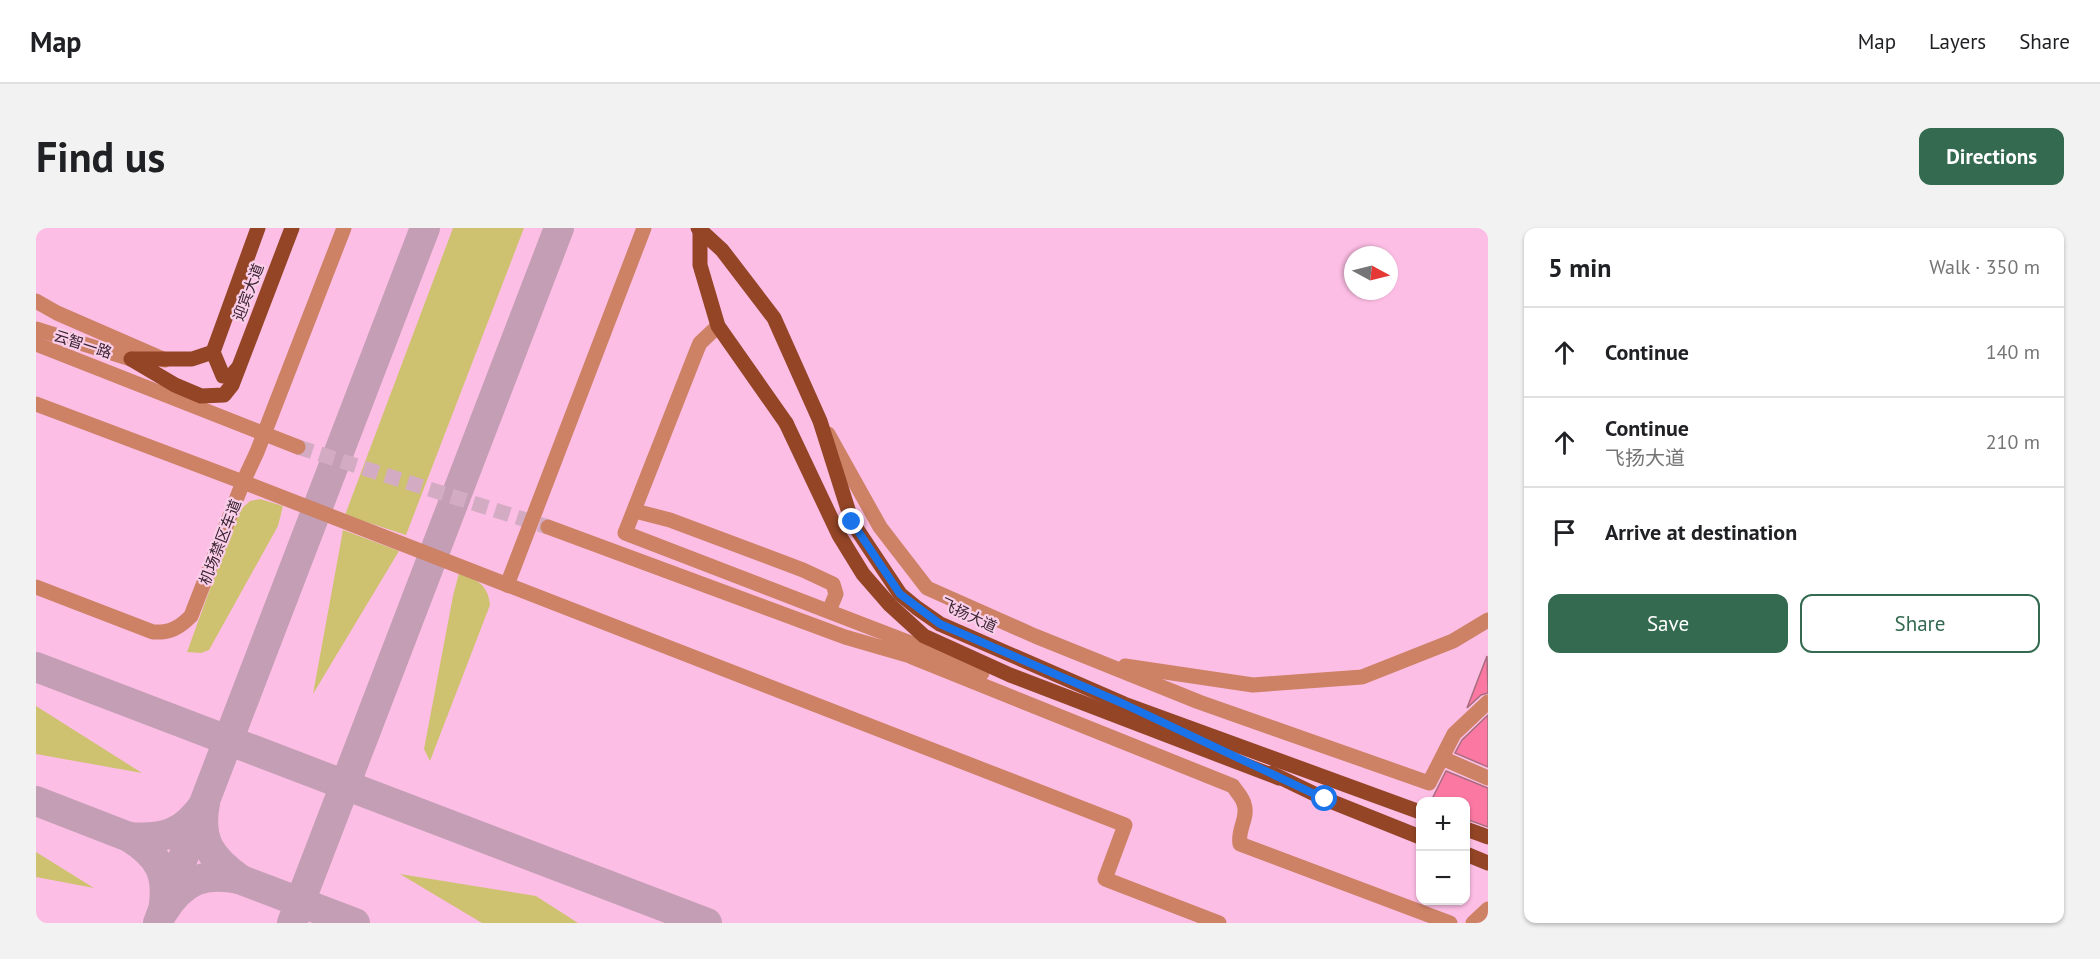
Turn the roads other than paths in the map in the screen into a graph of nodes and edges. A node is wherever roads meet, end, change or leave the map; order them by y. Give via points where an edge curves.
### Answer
1 (258, 228) edge
2 (292, 228) edge
3 (344, 228) edge
4 (644, 228) edge
5 (699, 228) edge
6 (36, 301) edge
7 (718, 326) junction
8 (37, 333) edge
9 (213, 352) junction
10 (130, 360) junction
11 (165, 360) junction
12 (238, 368) junction
13 (36, 404) edge
14 (820, 421) junction
15 (298, 447) tunnel mouth
16 (243, 482) junction
17 (635, 511) junction
18 (548, 527) tunnel mouth
19 (507, 585) junction
20 (36, 587) edge
21 (829, 611) junction
22 (1488, 620) edge
23 (912, 657) junction
24 (1102, 663) junction
25 (982, 673) junction
26 (1027, 682) junction
27 (1488, 702) edge
28 (1124, 704) junction
29 (1442, 758) junction
30 (1279, 777) junction
31 (1488, 778) edge
32 (1416, 810) edge
33 (1470, 830) edge
34 (1416, 835) edge
35 (1488, 837) edge
36 (1470, 856) edge
37 (1488, 863) edge
38 (1488, 909) edge
39 (1219, 923) edge
40 (1450, 923) edge
41 (1473, 923) edge

1 - 9 main road, 迎宾大道
2 - 12 main road, 迎宾大道
3 - 16 street
4 - 19 street
5 - 7 main road, bridge via 700,265
5 - 14 main road, 飞扬大道 via 722,250 774,318
6 - 11 street
7 - 17 street via 700,343
7 - 26 main road, bridge via 786,423 839,535 863,574 924,636
8 - 10 street, 云智一路
8 - 15 street
9 - 11 main road via 192,359
9 - 12 main road via 223,376 231,376
10 - 11 main road
10 - 12 main road, 迎宾大道 via 201,396 224,395
13 - 16 street, 机场禁区车道
14 - 24 street via 880,527 927,588
14 - 28 main road, 飞扬大道 via 852,522 900,594 940,624
16 - 19 street
16 - 20 street, 机场禁区车道 via 191,616 179,628 153,632
17 - 21 street via 670,520 833,584 836,594
17 - 21 street via 625,533
18 - 23 street via 845,637
19 - 39 street via 1125,825 1105,879
21 - 25 street
22 - 24 street via 1454,641 1362,677 1253,685
23 - 25 street
23 - 40 street via 1233,786 1244,804 1240,844
24 - 29 street via 1199,702 1429,783
25 - 26 street
26 - 30 main road
27 - 29 street via 1454,734
28 - 30 main road
28 - 32 main road, 飞扬大道
29 - 31 street
30 - 34 main road
33 - 35 main road
36 - 37 main road
38 - 41 street

